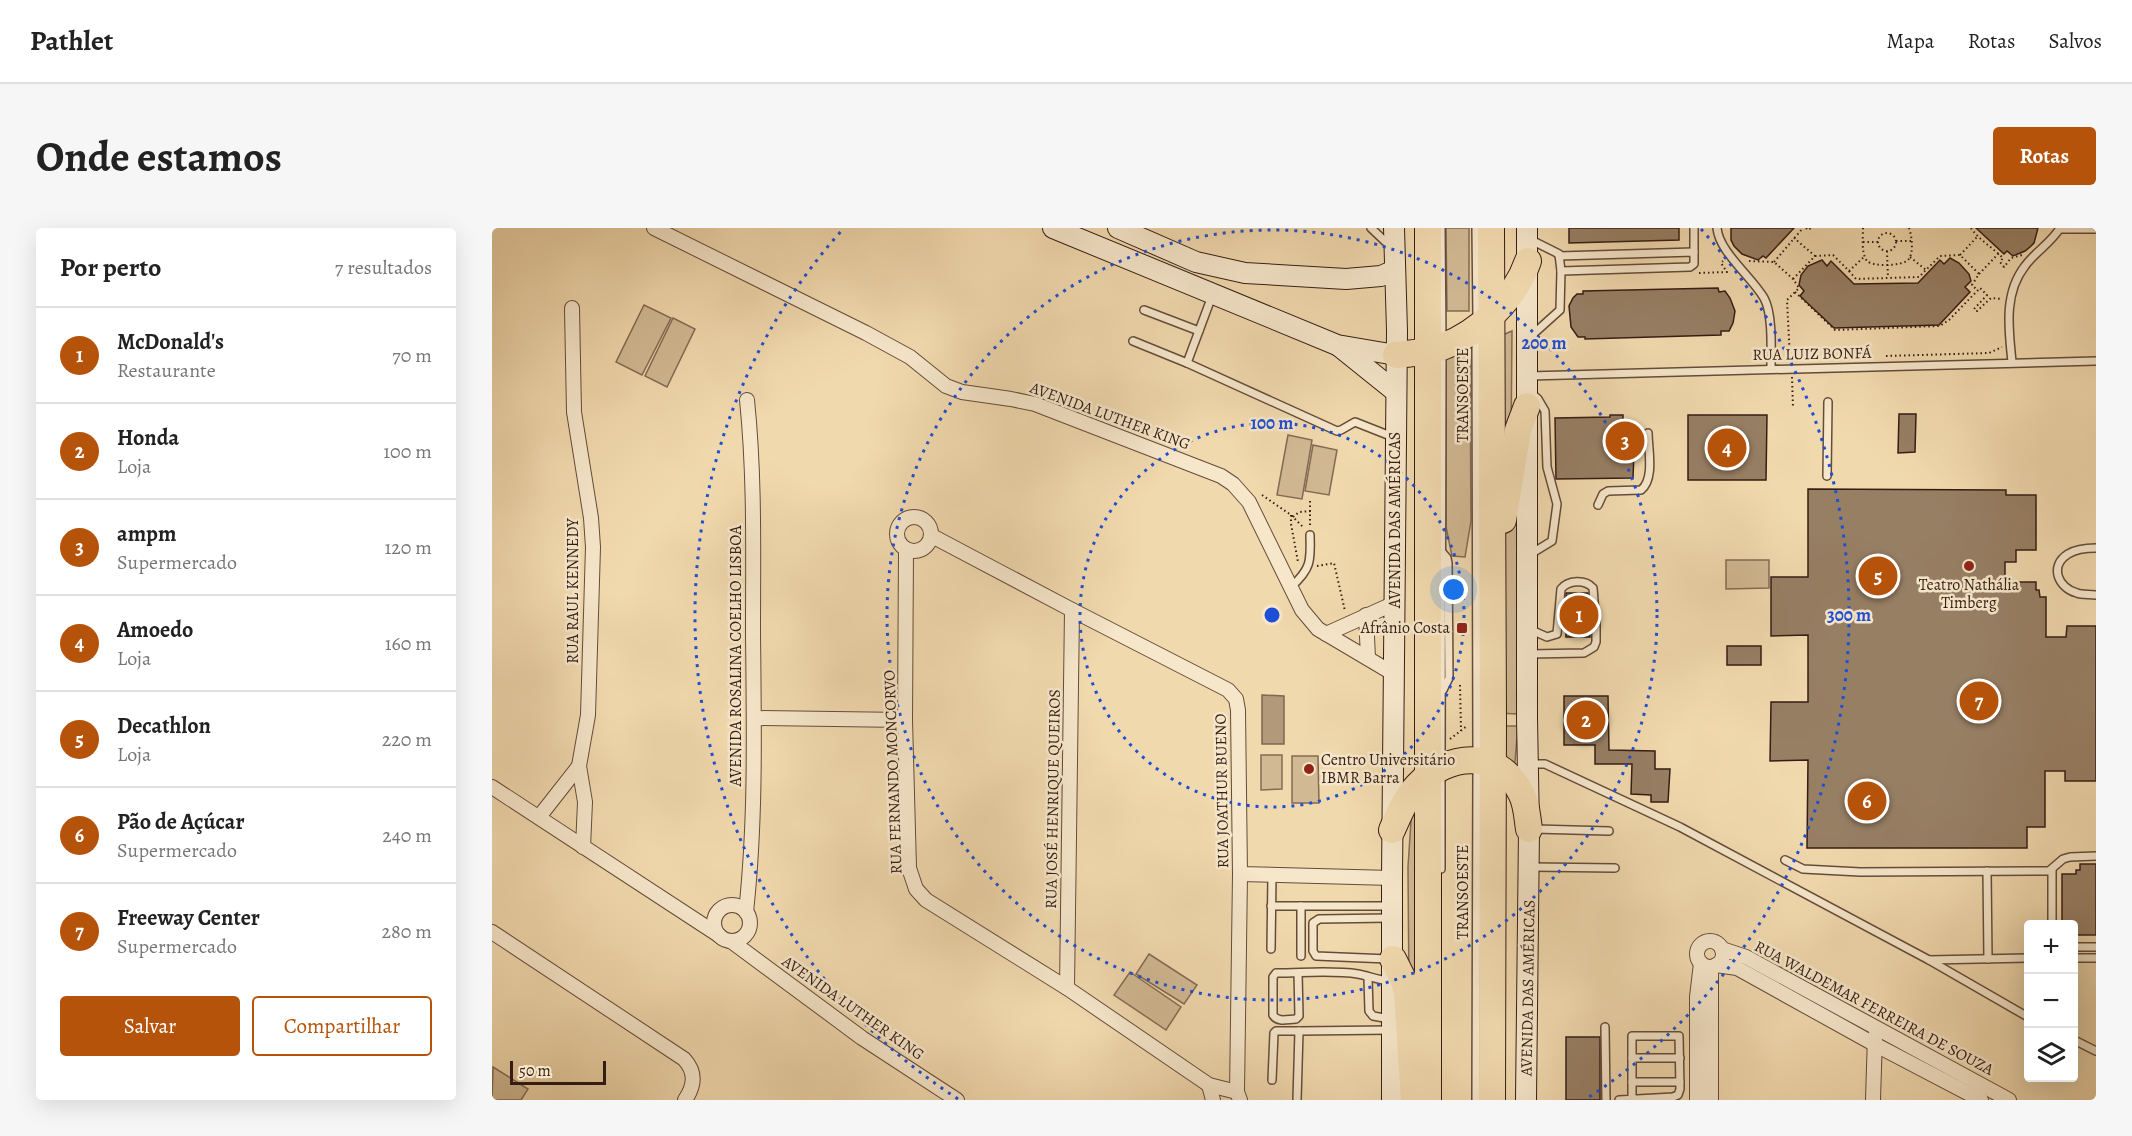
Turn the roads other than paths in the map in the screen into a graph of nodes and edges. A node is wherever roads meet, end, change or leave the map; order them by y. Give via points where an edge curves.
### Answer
1 (654, 228) edge
2 (1053, 228) edge
3 (1118, 228) edge
4 (1371, 228) edge
5 (1394, 228) edge
6 (1428, 228) edge
7 (1442, 228) edge
8 (1476, 228) edge
9 (1491, 228) edge
10 (1694, 228) edge
11 (1717, 228) edge
12 (2060, 228) edge
13 (2096, 229) edge
14 (1528, 243) edge
15 (1394, 249) junction
16 (1694, 252) junction
17 (1559, 256) junction
18 (1395, 270) junction
19 (1561, 271) junction
20 (1213, 294) junction
21 (572, 308) dead end
22 (1144, 310) dead end
23 (1484, 321) junction
24 (1199, 331) junction
25 (1528, 339) junction
26 (1133, 341) dead end
27 (1337, 345) junction
28 (1435, 349) junction
29 (1396, 355) junction
30 (2096, 361) edge
31 (1187, 363) junction
32 (2012, 363) junction
33 (1771, 369) junction
34 (1528, 391) junction
35 (1396, 392) junction
36 (747, 400) dead end
37 (1828, 402) dead end
38 (1648, 433) dead end
39 (1396, 438) junction
40 (1827, 476) dead end
41 (1598, 505) dead end
42 (902, 521) joint
43 (1310, 535) road end
44 (932, 536) junction
45 (2096, 548) edge
46 (906, 549) junction
47 (1527, 556) junction
48 (1291, 587) junction
49 (2096, 595) edge
50 (1491, 600) junction
51 (1395, 603) junction
52 (1072, 610) junction
53 (1366, 615) junction
54 (1527, 628) junction
55 (1326, 634) junction
56 (1527, 654) junction
57 (1368, 658) junction
58 (1394, 674) junction
59 (754, 718) junction
60 (905, 720) junction
61 (1485, 762) junction
62 (1527, 765) junction
63 (579, 766) junction
64 (1435, 771) junction
65 (492, 787) edge
66 (539, 817) junction
67 (1529, 829) junction
68 (1392, 830) junction
69 (1609, 831) dead end
70 (583, 847) junction
71 (2096, 856) edge
72 (1785, 860) dead end
73 (1529, 867) junction
74 (1615, 868) dead end
75 (2052, 870) junction
76 (1987, 871) junction
77 (1240, 874) junction
78 (1441, 874) dead end
79 (1272, 875) junction
80 (1392, 879) junction
81 (1271, 906) junction
82 (1301, 906) junction
83 (746, 912) junction
84 (1392, 912) junction
85 (2052, 920) edge
86 (492, 932) edge
87 (725, 939) junction
88 (2078, 946) edge
89 (2096, 947) edge
90 (1722, 949) junction
91 (1271, 950) dead end
92 (1301, 956) dead end
93 (2024, 958) edge
94 (2078, 958) edge
95 (2096, 958) edge
96 (1988, 959) junction
97 (1929, 960) junction
98 (1709, 965) junction
99 (1393, 970) junction
100 (1298, 973) junction
101 (1368, 978) junction
102 (1067, 988) junction
103 (2024, 1014) edge
104 (1393, 1025) junction
105 (1605, 1027) dead end
106 (1877, 1029) junction
107 (1299, 1031) junction
108 (2078, 1042) edge
109 (1874, 1044) junction
110 (2096, 1051) edge
111 (1632, 1058) junction
112 (1680, 1058) junction
113 (1704, 1068) junction
114 (1272, 1080) dead end
115 (1632, 1082) junction
116 (1680, 1083) junction
117 (1963, 1083) junction
118 (1209, 1085) junction
119 (1239, 1096) edge
120 (1632, 1098) junction
121 (685, 1100) edge
122 (957, 1100) edge
123 (1213, 1100) edge
124 (1297, 1100) edge
125 (1392, 1100) edge
126 (1414, 1100) edge
127 (1428, 1100) edge
128 (1476, 1100) edge
129 (1492, 1100) edge
130 (1526, 1100) edge
131 (1606, 1100) edge
132 (1619, 1100) edge
133 (1697, 1100) edge
134 (1711, 1100) edge
135 (1873, 1100) edge
136 (1981, 1100) edge
137 (2009, 1100) edge

1 - 48 street, AVENIDA LUTHER KING via 866,333 910,357 946,386 1043,407 1221,476 1249,502
2 - 20 main road
3 - 18 main road via 1196,262 1245,273 1346,279 1381,276
4 - 15 lane
5 - 15 main road, AVENIDA DAS AMÉRICAS
6 - 28 highway, AVENIDA DAS AMÉRICAS
7 - 28 lane, TRANSOESTE
8 - 23 lane, TRANSOESTE
9 - 23 highway
10 - 16 lane
11 - 33 lane via 1721,242 1765,300
12 - 13 lane
12 - 32 lane via 2024,266 2016,284 2008,311
14 - 17 lane
14 - 23 highway via 1516,287
14 - 25 main road, AVENIDA DAS AMÉRICAS
15 - 18 main road, AVENIDA DAS AMÉRICAS
16 - 17 lane
16 - 19 lane via 1694,264 1687,267
17 - 19 lane
18 - 29 main road, AVENIDA DAS AMÉRICAS
19 - 25 lane via 1560,310
20 - 24 lane
20 - 27 main road
21 - 63 street, RUA RAUL KENNEDY via 574,412 593,547 588,715
22 - 24 lane
23 - 28 highway
23 - 50 highway
23 - 61 lane, TRANSOESTE via 1473,571 1473,672
24 - 31 lane
25 - 34 main road, AVENIDA DAS AMÉRICAS
26 - 31 lane
27 - 29 main road
27 - 35 main road
28 - 29 highway
28 - 64 highway, AVENIDA DAS AMÉRICAS
28 - 64 lane, TRANSOESTE via 1442,552 1448,560 1449,671 1442,692
29 - 35 main road, AVENIDA DAS AMÉRICAS
30 - 32 lane, RUA LUIZ BONFÁ
31 - 39 lane via 1337,431 1355,422
32 - 33 lane, RUA LUIZ BONFÁ
33 - 34 lane, RUA LUIZ BONFÁ
34 - 47 main road, AVENIDA DAS AMÉRICAS
34 - 47 lane via 1545,411 1547,467 1557,504 1552,542
34 - 50 highway via 1502,523 1502,565
35 - 39 main road, AVENIDA DAS AMÉRICAS
36 - 59 street, AVENIDA ROSALINA COELHO LISBOA via 753,474
37 - 40 lane
38 - 41 lane via 1649,472 1645,487 1608,491
39 - 51 main road, AVENIDA DAS AMÉRICAS
42 - 44 street, RUA JOATHUR BUENO via 912,516 922,518
42 - 46 street, RUA FERNANDO MONCORVO via 897,537
43 - 48 lane via 1310,565
44 - 46 street via 923,549
44 - 52 street, RUA JOATHUR BUENO
45 - 49 lane via 2067,554 2058,564 2057,574 2061,585 2077,593
46 - 60 street, RUA FERNANDO MONCORVO
47 - 54 main road, AVENIDA DAS AMÉRICAS
48 - 55 street, AVENIDA LUTHER KING via 1310,621
50 - 61 highway
51 - 53 street
51 - 58 main road, AVENIDA DAS AMÉRICAS
52 - 77 street, RUA JOATHUR BUENO via 1233,694 1238,702
52 - 102 street, RUA JOSÉ HENRIQUE QUEIROS
53 - 55 street
53 - 57 street
54 - 56 main road, AVENIDA DAS AMÉRICAS
54 - 56 lane via 1547,637 1557,634 1561,589 1565,584 1586,582 1593,588 1594,647 1584,653
55 - 57 street, AVENIDA LUTHER KING
56 - 62 main road, AVENIDA DAS AMÉRICAS
57 - 58 street, AVENIDA LUTHER KING
58 - 68 main road, AVENIDA DAS AMÉRICAS
59 - 60 street
59 - 83 street, AVENIDA ROSALINA COELHO LISBOA via 752,853
60 - 102 street, RUA FERNANDO MONCORVO via 909,868 916,889 926,900
61 - 64 highway via 1454,762
61 - 67 highway via 1510,777 1525,804
61 - 128 lane, TRANSOESTE
61 - 129 highway
62 - 67 main road, AVENIDA DAS AMÉRICAS
62 - 97 lane via 1545,764 1680,827
63 - 66 street, RUA RAUL KENNEDY
63 - 70 street, RUA RAUL KENNEDY via 585,802
64 - 68 highway via 1402,806
64 - 78 lane, TRANSOESTE
64 - 127 highway, AVENIDA DAS AMÉRICAS
65 - 66 street, AVENIDA LUTHER KING
66 - 70 street, AVENIDA LUTHER KING
67 - 69 lane
67 - 73 main road, AVENIDA DAS AMÉRICAS
68 - 80 main road, AVENIDA DAS AMÉRICAS
70 - 87 street, AVENIDA LUTHER KING
71 - 75 lane via 2063,859
72 - 76 lane via 1803,869 1890,873
73 - 74 lane
73 - 130 main road, AVENIDA DAS AMÉRICAS
75 - 76 lane
75 - 85 lane
76 - 96 lane
77 - 79 street
77 - 119 street, RUA JOATHUR BUENO
79 - 80 street
79 - 81 lane
80 - 84 main road, AVENIDA DAS AMÉRICAS
81 - 82 lane
81 - 91 lane
82 - 84 lane
82 - 92 lane
83 - 87 street via 750,923 746,934 736,941
83 - 87 street via 731,906 717,915 715,926
84 - 99 main road, AVENIDA DAS AMÉRICAS
84 - 99 lane via 1319,919 1313,923 1313,951 1316,956
86 - 121 street via 684,1059 693,1076
87 - 122 street, AVENIDA LUTHER KING via 861,1038
88 - 89 lane
90 - 98 street, RUA WALDEMAR FERREIRA DE SOUZA via 1722,958
90 - 98 street, RUA WALDEMAR FERREIRA DE SOUZA via 1715,941 1701,945 1697,954
90 - 106 street, RUA WALDEMAR FERREIRA DE SOUZA via 1746,957
93 - 96 lane
94 - 95 lane
96 - 97 lane
97 - 103 lane
98 - 109 street, RUA WALDEMAR FERREIRA DE SOUZA via 1737,969
98 - 113 street, RUA WALDEMAR FERREIRA DE SOUZA via 1697,997
99 - 101 lane
99 - 104 main road, AVENIDA DAS AMÉRICAS
99 - 126 highway via 1404,981 1407,993
100 - 100 lane via 1274,974 1275,1018 1299,1016
100 - 101 lane via 1359,974
101 - 104 lane via 1371,1014
102 - 118 street, RUA FERNANDO MONCORVO
104 - 107 lane
104 - 125 main road, AVENIDA DAS AMÉRICAS
105 - 131 lane
106 - 109 street
106 - 117 street, RUA WALDEMAR FERREIRA DE SOUZA
107 - 114 lane via 1276,1031 1272,1035
107 - 124 lane
108 - 110 lane
109 - 117 street, RUA WALDEMAR FERREIRA DE SOUZA
109 - 135 street
111 - 112 lane
111 - 112 lane via 1633,1035 1676,1035 1680,1039
111 - 115 lane
112 - 116 lane
113 - 133 street, RUA WALDEMAR FERREIRA DE SOUZA
113 - 134 street, RUA WALDEMAR FERREIRA DE SOUZA
115 - 116 lane
115 - 120 lane
116 - 120 lane via 1678,1095 1673,1097
117 - 136 street, RUA WALDEMAR FERREIRA DE SOUZA
117 - 137 street, RUA WALDEMAR FERREIRA DE SOUZA
118 - 119 street, RUA FERNANDO MONCORVO
118 - 123 street
120 - 132 lane

